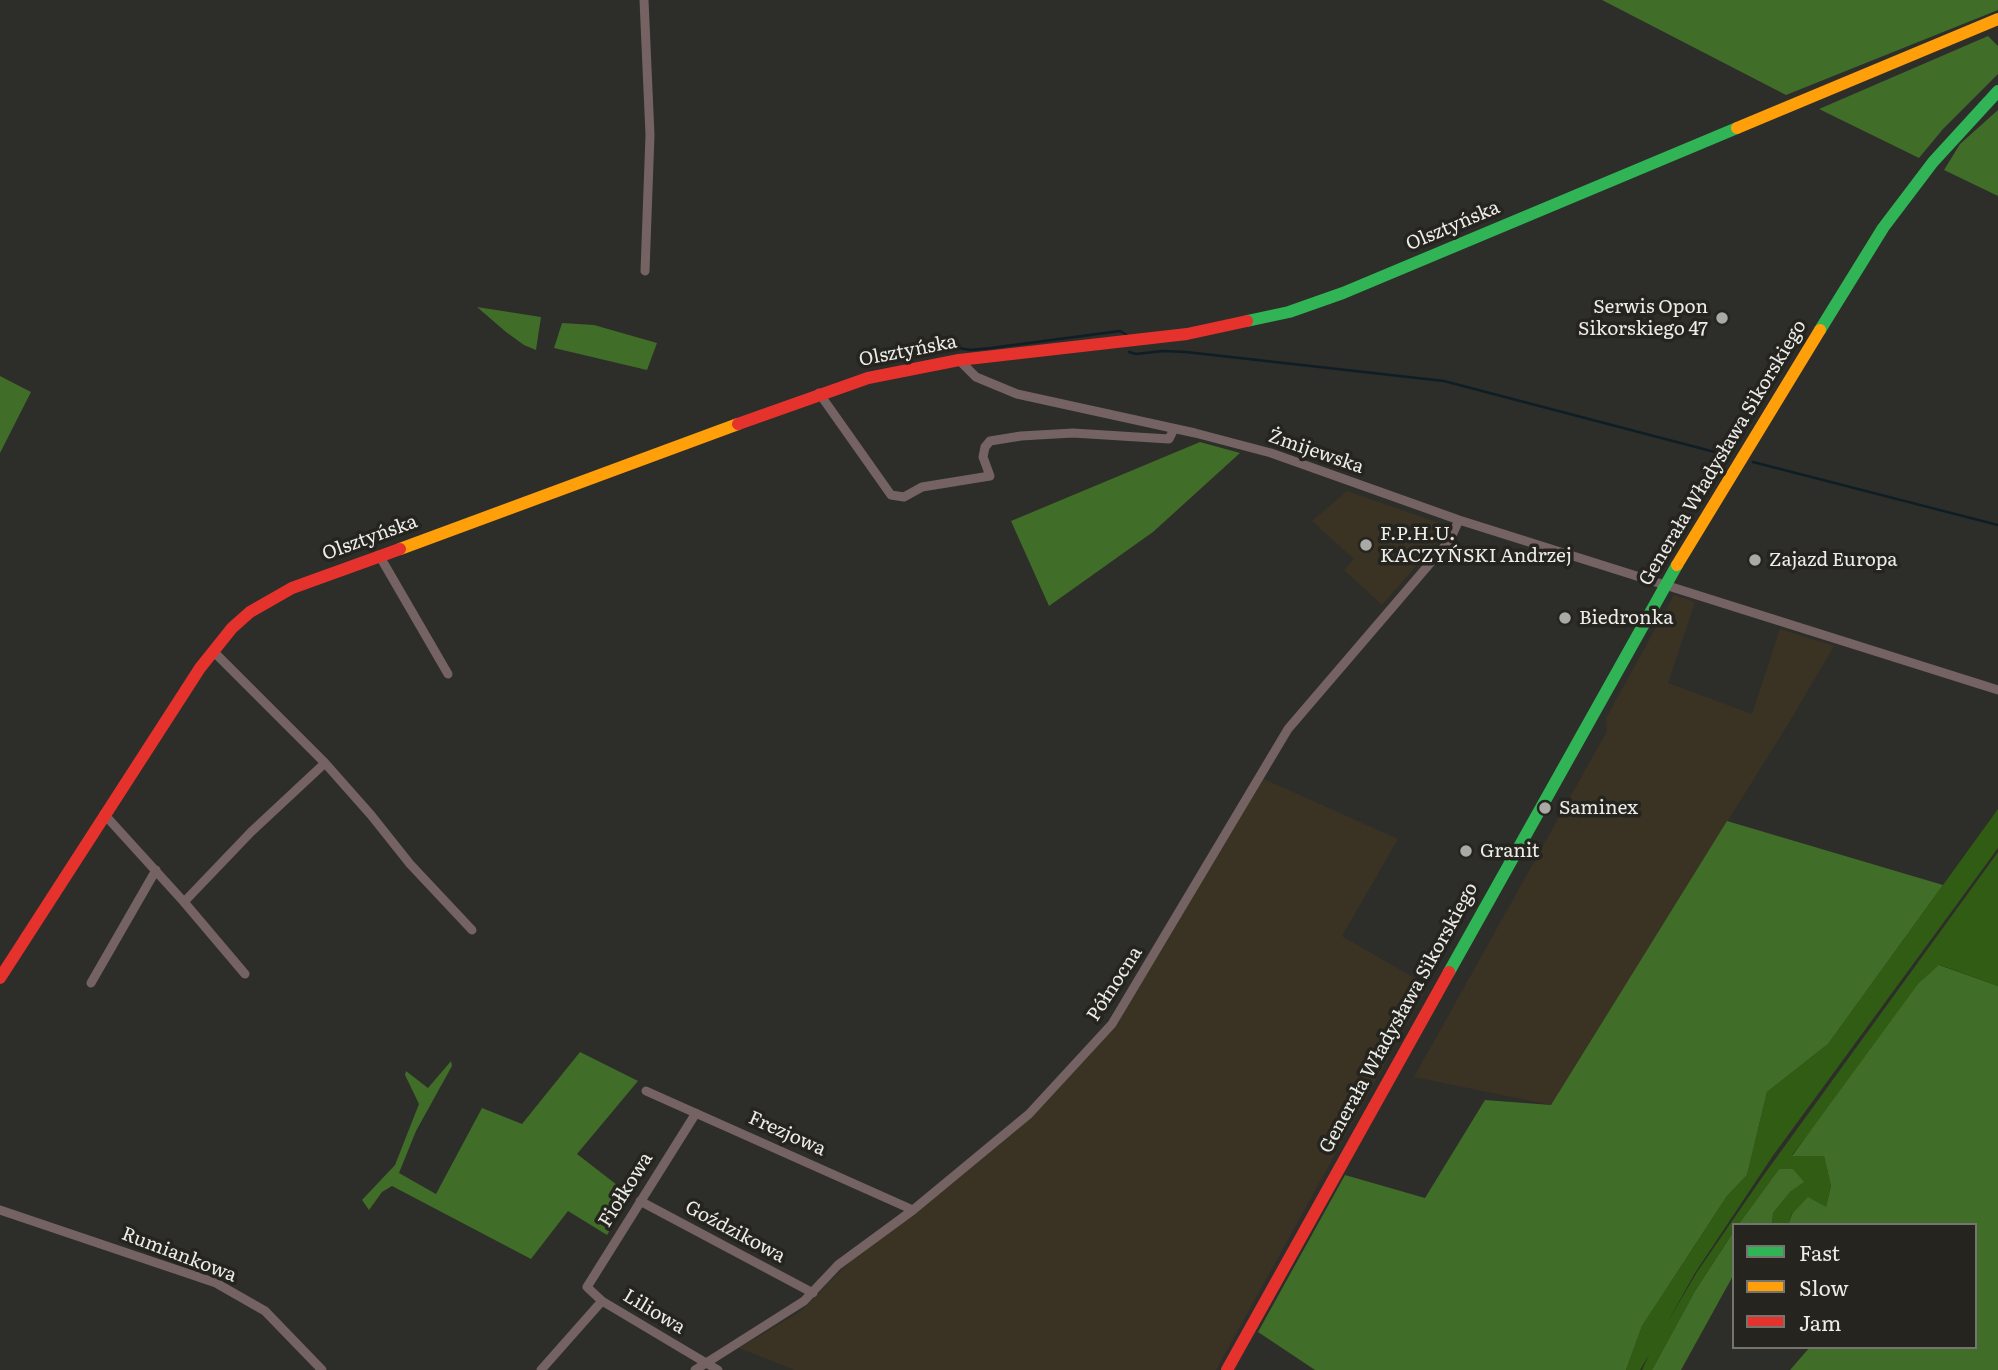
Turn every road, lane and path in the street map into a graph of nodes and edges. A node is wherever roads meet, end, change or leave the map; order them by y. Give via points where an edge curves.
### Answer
1 (644, 0) edge
2 (1998, 19) edge
3 (1998, 91) edge
4 (645, 271) dead end
5 (959, 360) junction
6 (819, 393) junction
7 (1174, 429) junction
8 (1459, 520) junction
9 (379, 555) junction
10 (1664, 586) junction
11 (213, 651) junction
12 (448, 674) dead end
13 (1998, 690) edge
14 (325, 763) junction
15 (104, 814) junction
16 (156, 870) junction
17 (184, 902) junction
18 (472, 930) dead end
19 (245, 974) dead end
20 (0, 978) edge
21 (91, 983) dead end
22 (646, 1091) dead end
23 (696, 1113) junction
24 (640, 1201) junction
25 (0, 1210) edge
26 (913, 1210) junction
27 (587, 1287) joint
28 (813, 1293) junction
29 (602, 1301) junction
30 (705, 1364) junction
31 (322, 1370) edge
32 (541, 1370) edge
33 (695, 1370) edge
34 (718, 1370) edge
35 (1227, 1370) edge

1 - 4 street via 650,135
2 - 5 street, Olsztyńska via 1289,312 1187,334
3 - 10 street, Generała Władysława Sikorskiego via 1933,162 1883,228
5 - 6 street, Olsztyńska
5 - 7 street, Żmijewska via 976,377 1017,394
6 - 7 street via 891,495 904,497 922,487 990,477 983,457 990,441 1073,433 1169,439
6 - 9 street, Olsztyńska
7 - 8 street, Żmijewska via 1271,453
8 - 10 street, Żmijewska
8 - 26 street, Północna via 1450,540 1288,729 1120,1015 1028,1114
9 - 11 street, Olsztyńska via 274,596 232,628
9 - 12 street
10 - 13 street, Żmijewska
10 - 35 street, Generała Władysława Sikorskiego
11 - 14 street
11 - 15 street, Olsztyńska
14 - 17 street
14 - 18 street
15 - 16 street
15 - 20 street, Olsztyńska
16 - 17 street
16 - 21 street
17 - 19 street
22 - 23 street, Frezjowa
23 - 24 street, Fiołkowa
23 - 26 street, Frezjowa
24 - 27 street, Fiołkowa
24 - 28 street, Goździkowa
25 - 31 street, Rumiankowa via 216,1283 265,1311
26 - 28 street, Północna via 838,1265
27 - 29 street, Liliowa
28 - 30 street, Północna
29 - 30 street, Liliowa
29 - 32 street
30 - 33 street, Północna
30 - 34 street, Liliowa

